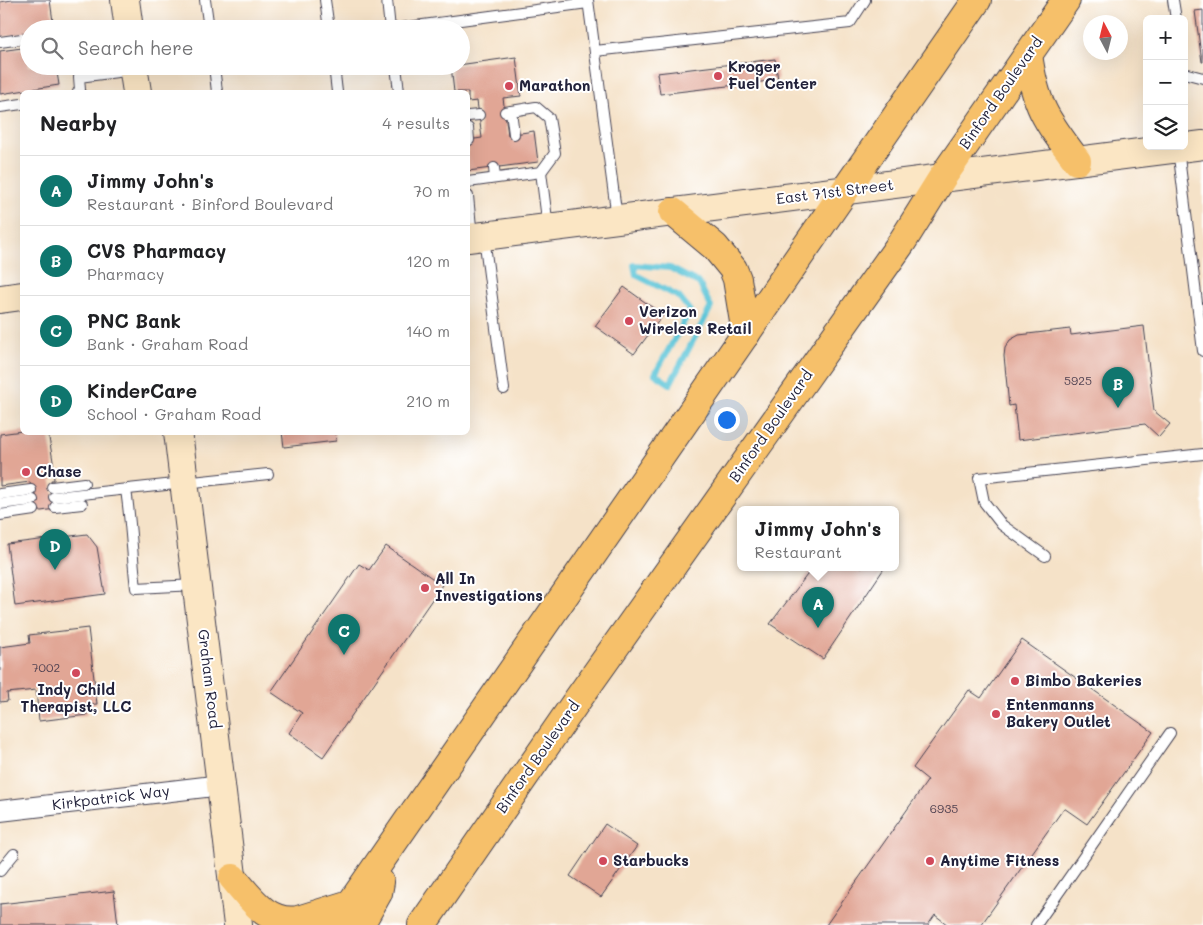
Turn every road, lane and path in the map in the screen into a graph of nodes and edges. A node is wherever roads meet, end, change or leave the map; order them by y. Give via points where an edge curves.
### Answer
1 (125, 0) edge
2 (205, 0) edge
3 (325, 0) edge
4 (386, 0) edge
5 (865, 0) edge
6 (977, 0) edge
7 (1066, 0) edge
8 (1173, 0) edge
9 (1177, 0) edge
10 (588, 2) edge
11 (1175, 15) edge
12 (123, 20) edge
13 (208, 20) edge
14 (328, 20) edge
15 (390, 20) edge
16 (457, 20) edge
17 (20, 39) edge
18 (0, 42) edge
19 (595, 51) junction
20 (1028, 54) junction
21 (1188, 74) edge
22 (215, 75) edge
23 (335, 75) edge
24 (397, 75) edge
25 (135, 76) edge
26 (1203, 78) edge
27 (80, 90) edge
28 (217, 90) edge
29 (337, 90) edge
30 (399, 90) edge
31 (20, 104) edge
32 (0, 107) edge
33 (479, 115) dead end
34 (470, 116) edge
35 (514, 134) dead end
36 (1190, 146) edge
37 (1077, 160) junction
38 (517, 164) dead end
39 (473, 170) dead end
40 (540, 172) junction
41 (519, 175) junction
42 (942, 178) junction
43 (471, 181) edge
44 (846, 190) junction
45 (470, 208) edge
46 (673, 212) junction
47 (618, 219) junction
48 (548, 228) junction
49 (475, 237) edge
50 (20, 296) edge
51 (0, 299) edge
52 (746, 334) junction
53 (1203, 351) edge
54 (504, 388) dead end
55 (178, 435) edge
56 (1203, 454) edge
57 (268, 474) dead end
58 (185, 483) junction
59 (126, 490) junction
60 (0, 494) edge
61 (33, 500) junction
62 (0, 504) edge
63 (82, 504) dead end
64 (0, 515) edge
65 (1045, 556) dead end
66 (197, 585) junction
67 (1170, 732) dead end
68 (222, 785) junction
69 (0, 811) edge
70 (14, 854) dead end
71 (0, 871) edge
72 (233, 878) junction
73 (349, 918) edge
74 (238, 925) edge
75 (422, 925) edge
76 (1036, 925) edge

1 - 12 main road
2 - 13 lane
3 - 14 lane
4 - 15 lane
5 - 19 lane via 850,23
6 - 44 main road
7 - 20 main road, Binford Boulevard
8 - 9 lane
8 - 11 lane
10 - 16 lane
10 - 19 lane
17 - 18 lane
19 - 47 lane
20 - 37 main road via 1034,91 1048,124
20 - 42 main road, Binford Boulevard
21 - 26 lane
22 - 28 lane
23 - 29 lane
24 - 30 lane
25 - 27 lane via 79,77
31 - 32 lane
33 - 34 lane
35 - 40 lane via 508,112 536,107 549,118 555,153
36 - 37 main road, East 71st Street
36 - 53 lane
37 - 42 main road, East 71st Street
38 - 41 lane
39 - 43 lane
40 - 41 lane
40 - 48 lane
41 - 43 lane via 494,172
42 - 44 main road, East 71st Street
42 - 75 main road, Binford Boulevard via 902,242
44 - 46 main road, East 71st Street
44 - 52 main road
45 - 49 lane
46 - 47 main road, East 71st Street
46 - 52 main road via 715,247 733,269
47 - 48 main road, East 71st Street
48 - 49 main road, East 71st Street
49 - 54 lane
50 - 51 main road
52 - 73 main road via 385,854
55 - 58 main road, Graham Road
56 - 65 lane via 979,478 984,502 1002,525
57 - 58 lane
58 - 59 lane
58 - 66 main road, Graham Road
59 - 63 lane via 85,488 54,497
59 - 66 lane via 136,588
60 - 61 lane
61 - 62 lane
61 - 64 lane
66 - 68 main road, Graham Road
67 - 76 lane
68 - 69 street, Kirkpatrick Way
68 - 72 main road, Graham Road
70 - 71 lane
72 - 73 main road via 256,905 278,919
72 - 74 main road, Graham Road

